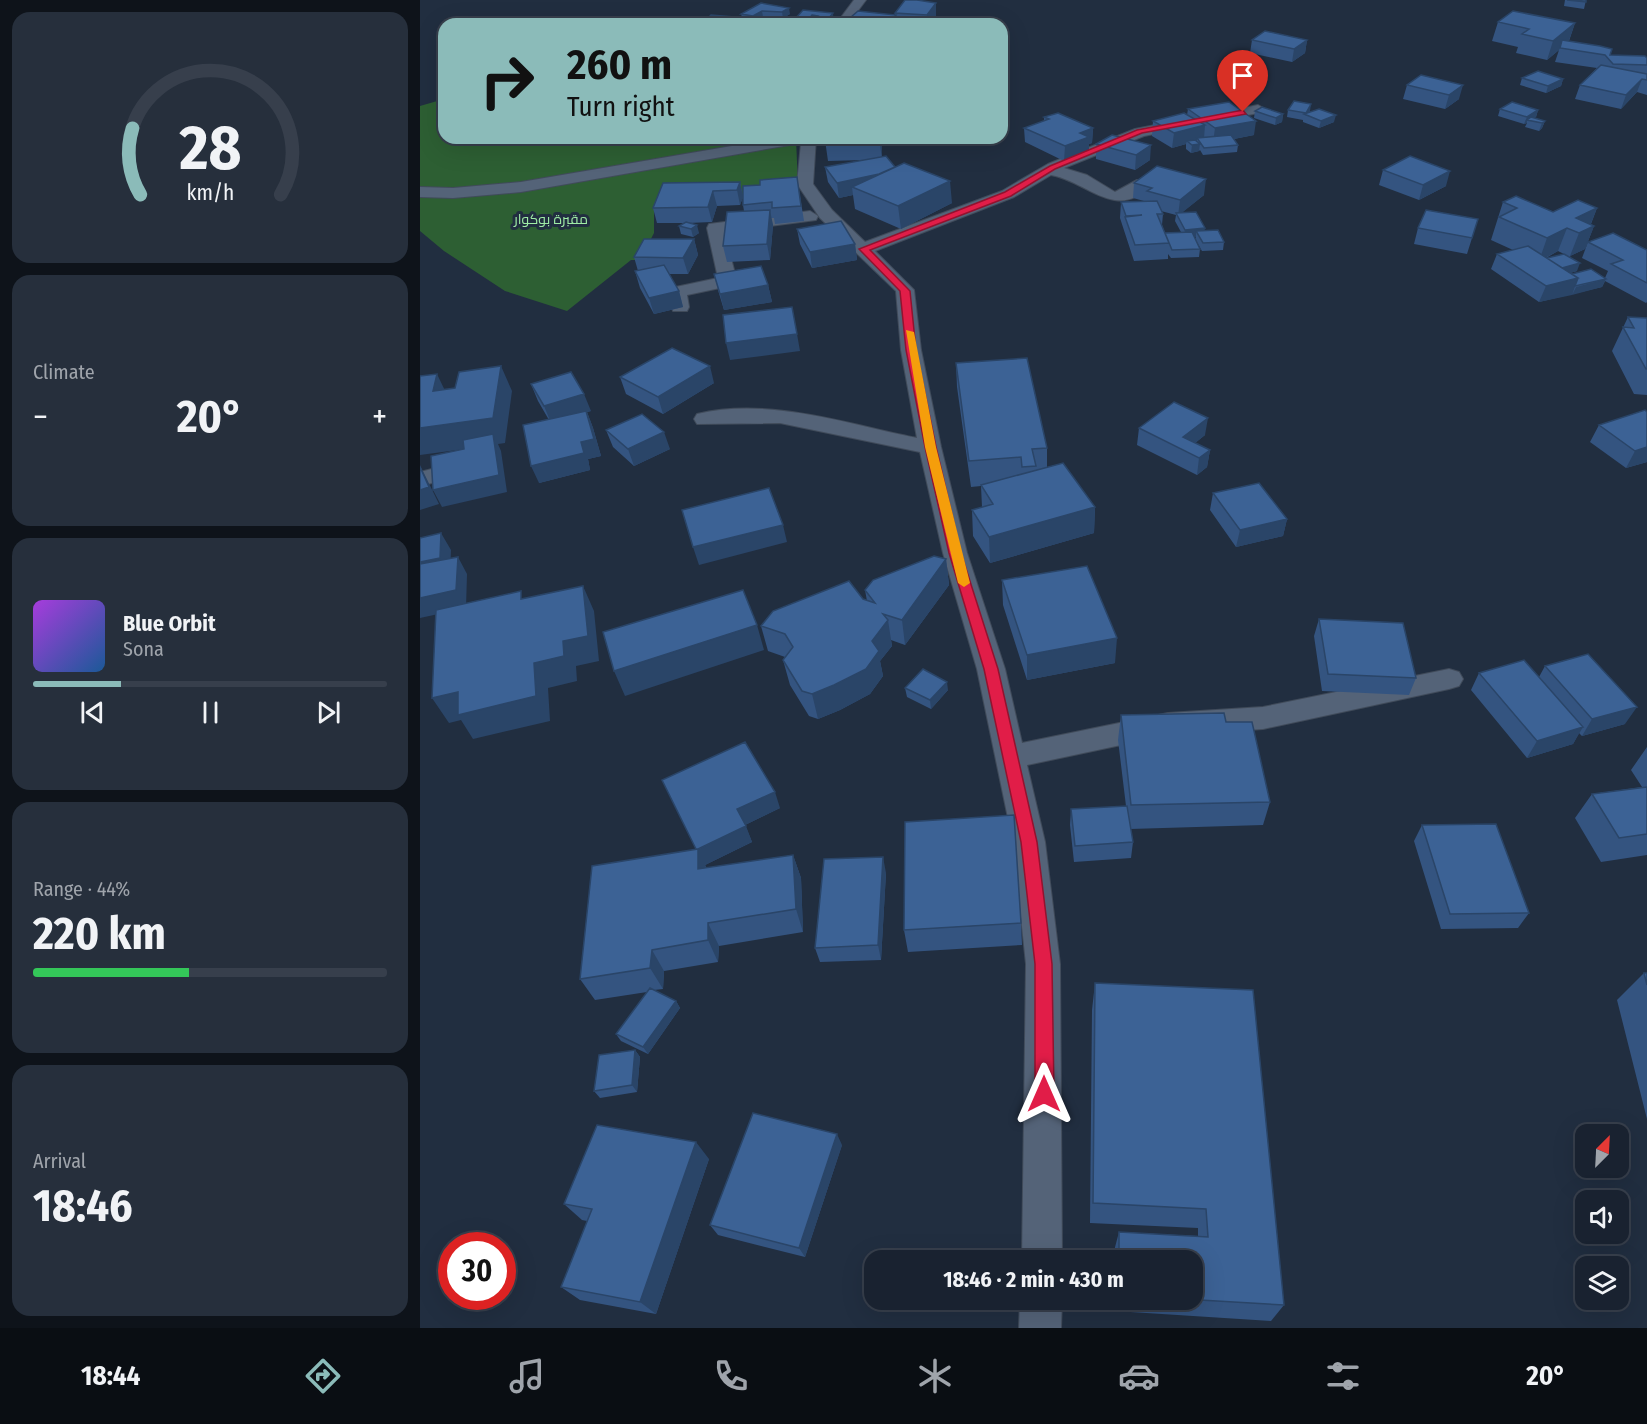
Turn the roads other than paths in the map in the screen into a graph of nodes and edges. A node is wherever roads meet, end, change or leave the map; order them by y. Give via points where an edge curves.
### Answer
1 (860, 0) edge
2 (846, 18) edge
3 (1258, 109) edge
4 (771, 144) edge
5 (807, 144) edge
6 (1049, 170) junction
7 (1143, 183) edge
8 (420, 192) edge
9 (826, 214) junction
10 (864, 249) junction
11 (680, 307) edge
12 (705, 419) dead end
13 (930, 447) junction
14 (488, 461) edge
15 (420, 479) edge
16 (1449, 680) dead end
17 (1010, 757) junction
18 (1042, 1250) edge
19 (1041, 1310) edge
20 (1040, 1328) edge

1 - 2 street
3 - 6 street via 1140,132
4 - 8 street via 521,186
5 - 9 street via 805,184
6 - 7 street via 1080,178 1112,197 1127,196
6 - 10 street via 1008,194
9 - 10 street
9 - 11 street via 715,228 728,282 677,292
10 - 13 street via 905,291 911,350
12 - 13 street via 780,417
13 - 17 street via 955,553 991,669
14 - 15 street
16 - 17 street via 1263,718 1168,724
17 - 18 street via 1029,842 1043,964
19 - 20 street

